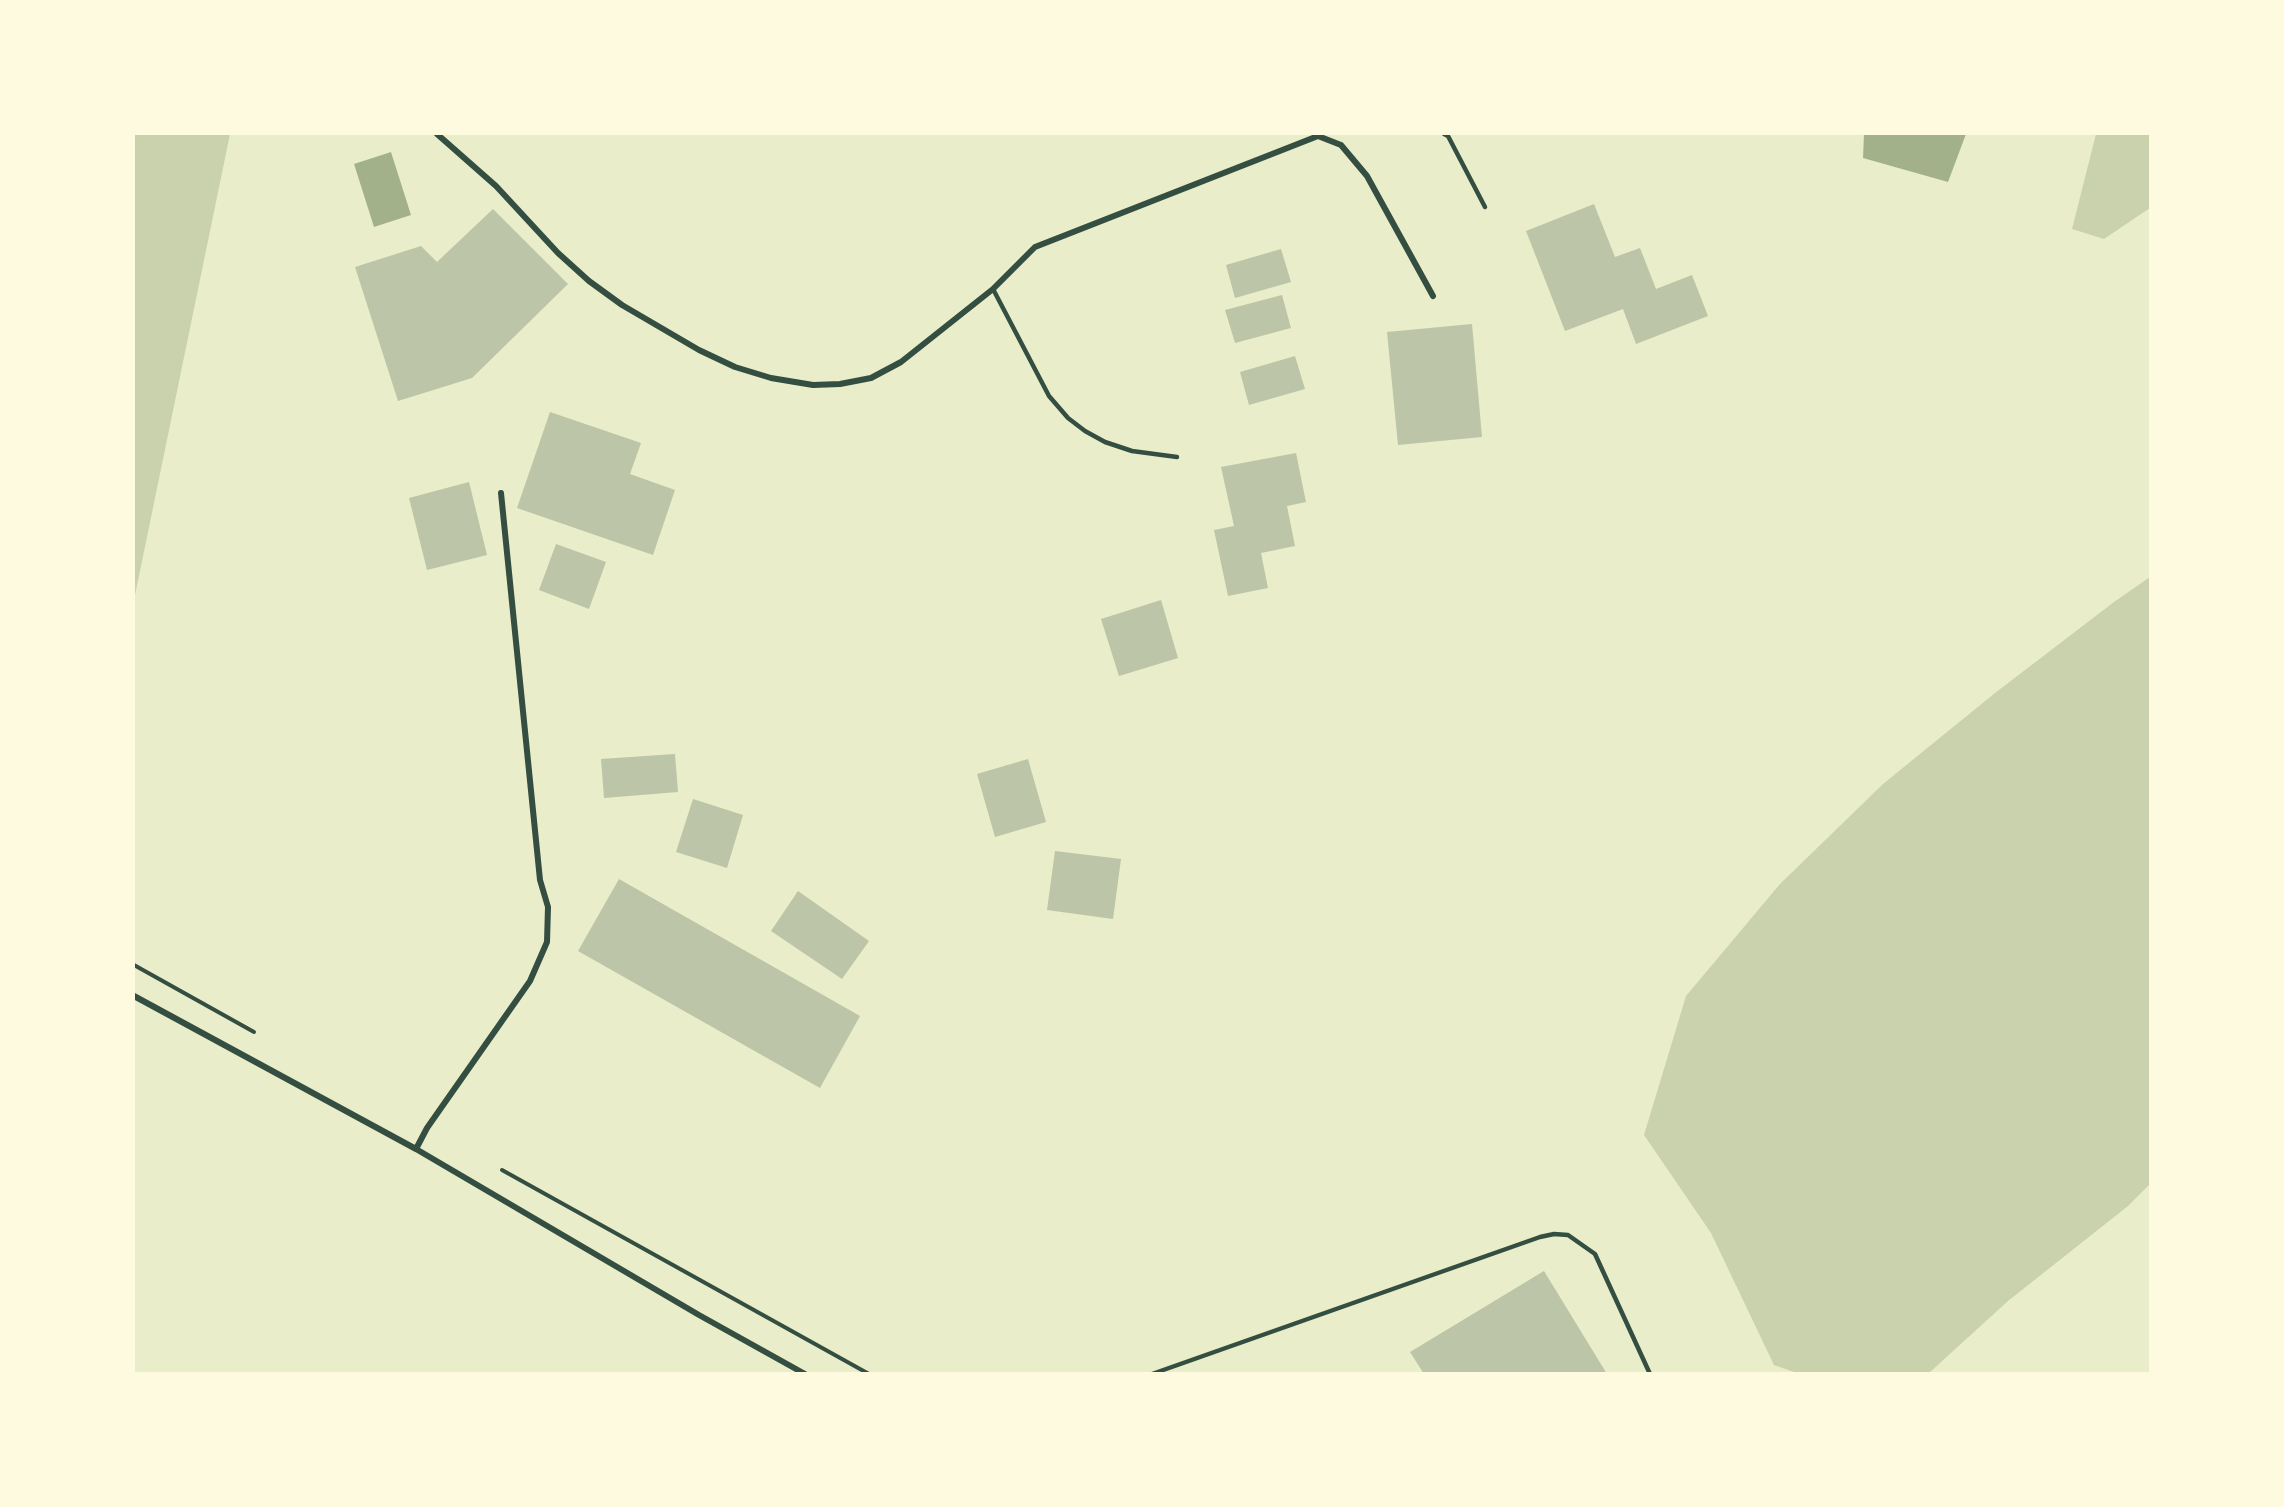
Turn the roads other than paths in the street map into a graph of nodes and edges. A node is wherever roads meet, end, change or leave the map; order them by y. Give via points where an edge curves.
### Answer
1 (437, 134) edge
2 (1444, 134) edge
3 (1319, 135) edge
4 (1485, 207) dead end
5 (993, 289) junction
6 (1433, 296) dead end
7 (1177, 457) dead end
8 (501, 493) dead end
9 (134, 996) edge
10 (416, 1149) junction
11 (805, 1374) edge
12 (1152, 1374) edge
13 (1650, 1374) edge

1 - 5 street via 496,186 589,281 699,350 771,378 813,385 871,378 901,362
2 - 4 lane
3 - 5 street via 1035,247
3 - 6 street via 1341,145 1367,176
5 - 7 lane via 1049,396 1068,418 1105,442 1132,451
8 - 10 street via 540,880 548,906 547,942 530,981
9 - 10 street
10 - 11 street
12 - 13 lane via 1554,1234 1568,1235 1595,1254

